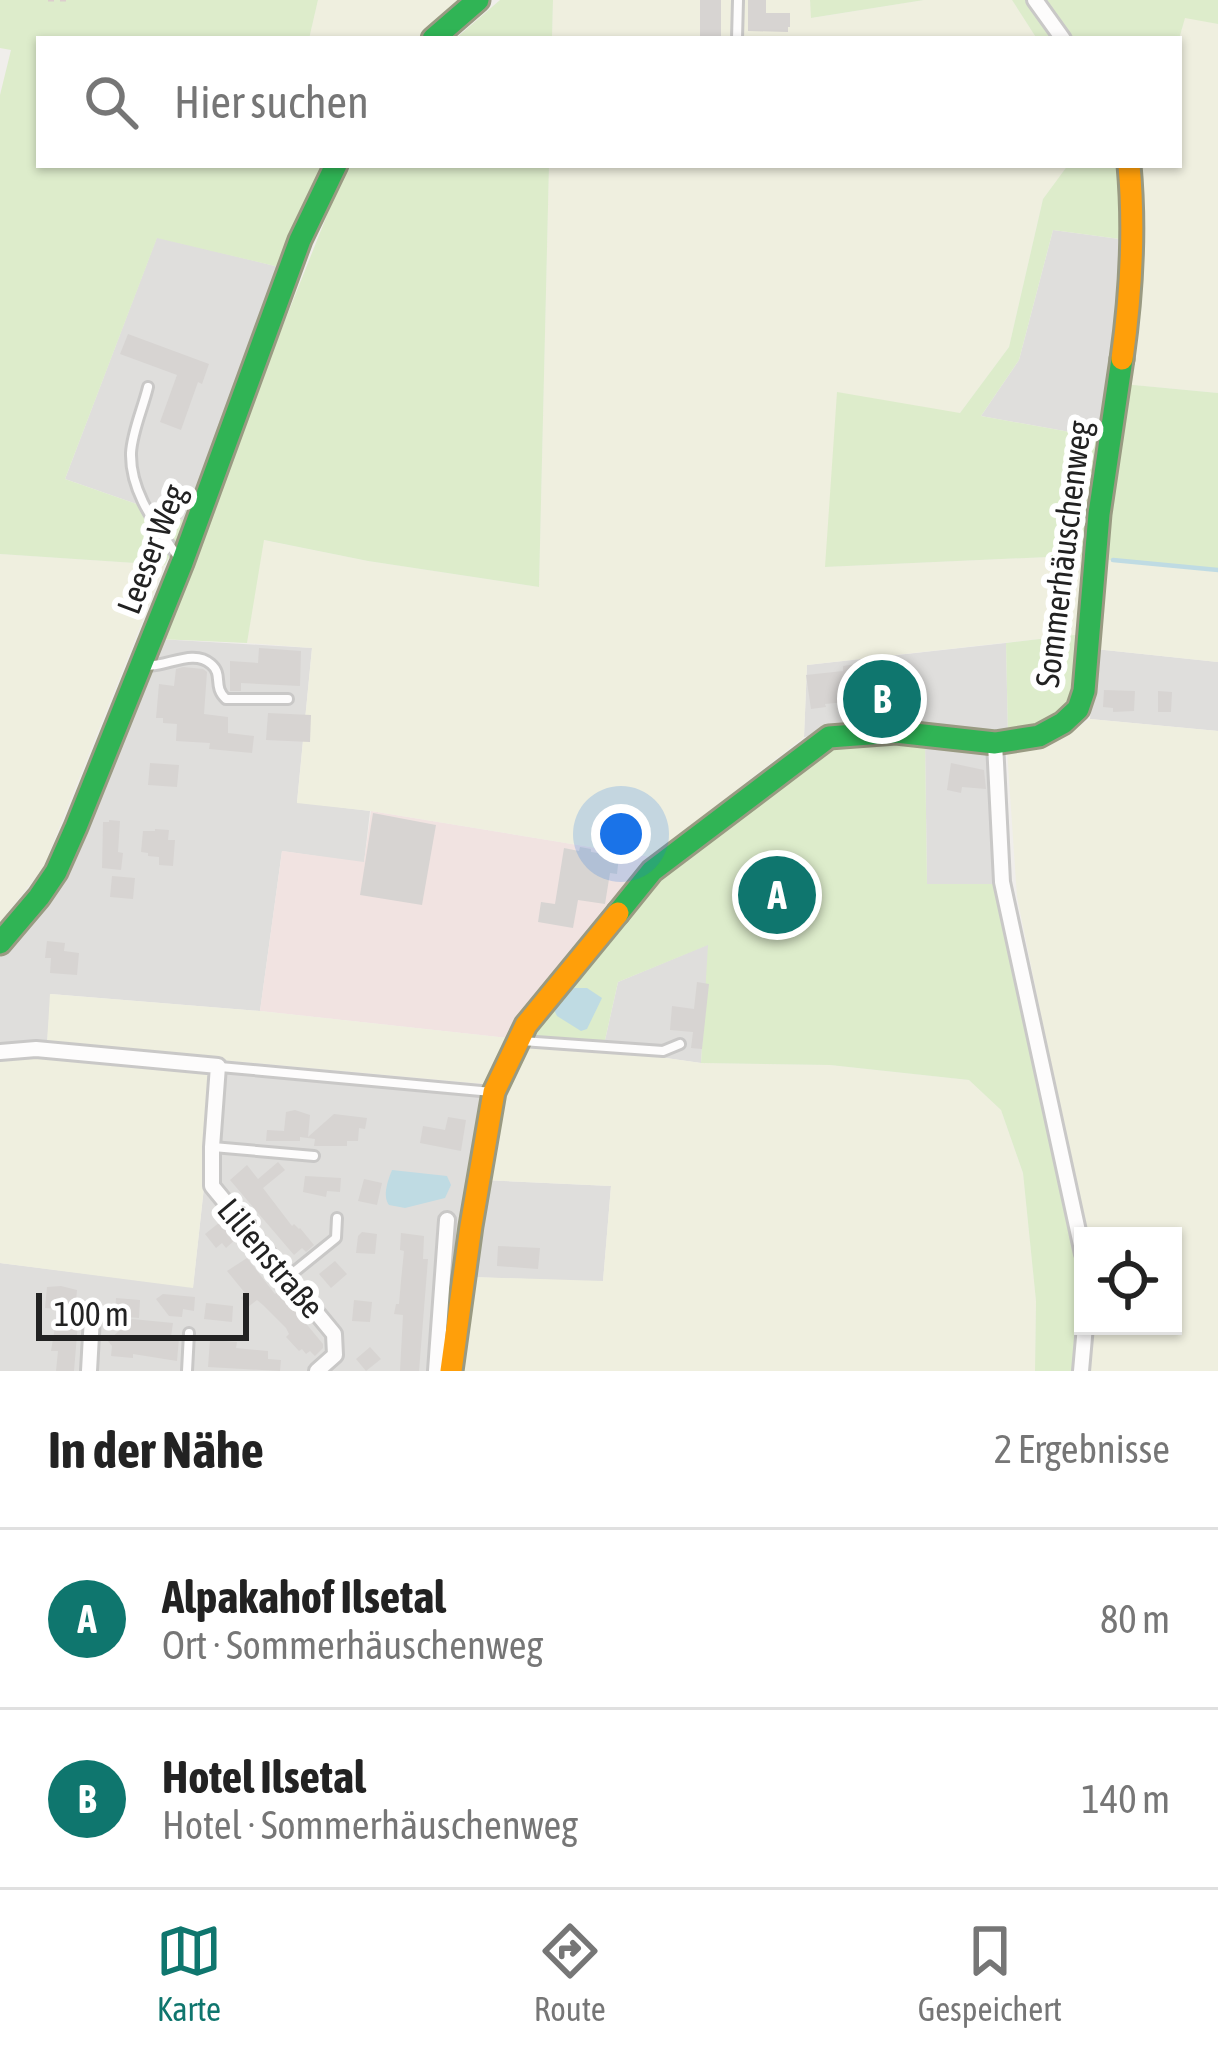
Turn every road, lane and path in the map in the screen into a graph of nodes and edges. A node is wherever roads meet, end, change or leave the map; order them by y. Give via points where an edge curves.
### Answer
1 (48, 0) edge
2 (66, 0) edge
3 (478, 0) edge
4 (738, 0) edge
5 (1035, 0) edge
6 (436, 36) edge
7 (736, 36) edge
8 (1061, 36) edge
9 (335, 168) edge
10 (1129, 168) edge
11 (148, 387) dead end
12 (182, 563) junction
13 (141, 664) junction
14 (288, 699) dead end
15 (995, 743) junction
16 (0, 943) edge
17 (519, 1040) junction
18 (680, 1044) dead end
19 (0, 1052) edge
20 (218, 1066) junction
21 (494, 1092) junction
22 (212, 1147) junction
23 (314, 1156) dead end
24 (337, 1218) dead end
25 (447, 1220) dead end
26 (1077, 1227) edge
27 (288, 1277) junction
28 (92, 1317) dead end
29 (188, 1333) dead end
30 (1084, 1335) edge
31 (89, 1371) edge
32 (187, 1371) edge
33 (316, 1371) edge
34 (436, 1371) edge
35 (451, 1371) edge
36 (1081, 1371) edge

1 - 2 path
3 - 6 street
4 - 7 lane
5 - 8 street
9 - 12 street, Leeser Weg via 300,240
10 - 15 street, Sommerhäuschenweg via 1129,308 1084,691 1063,722 1039,736
11 - 12 lane via 131,451 134,475
12 - 13 street, Leeser Weg
13 - 14 lane via 201,658 216,668 226,699
13 - 16 street, Leeser Weg via 56,872
15 - 17 street, Sommerhäuschenweg via 896,732 829,737 652,871
15 - 26 street via 1002,882
17 - 18 lane via 663,1052
17 - 21 street, Sommerhäuschenweg
19 - 20 street
20 - 21 lane
20 - 22 street, Lilienstraße
21 - 35 street, Sommerhäuschenweg
22 - 23 lane
22 - 27 street, Lilienstraße via 212,1186
24 - 27 lane via 336,1238
25 - 34 street
27 - 33 street, Lilienstraße via 334,1334 335,1355
28 - 31 street
29 - 32 lane
30 - 36 street

